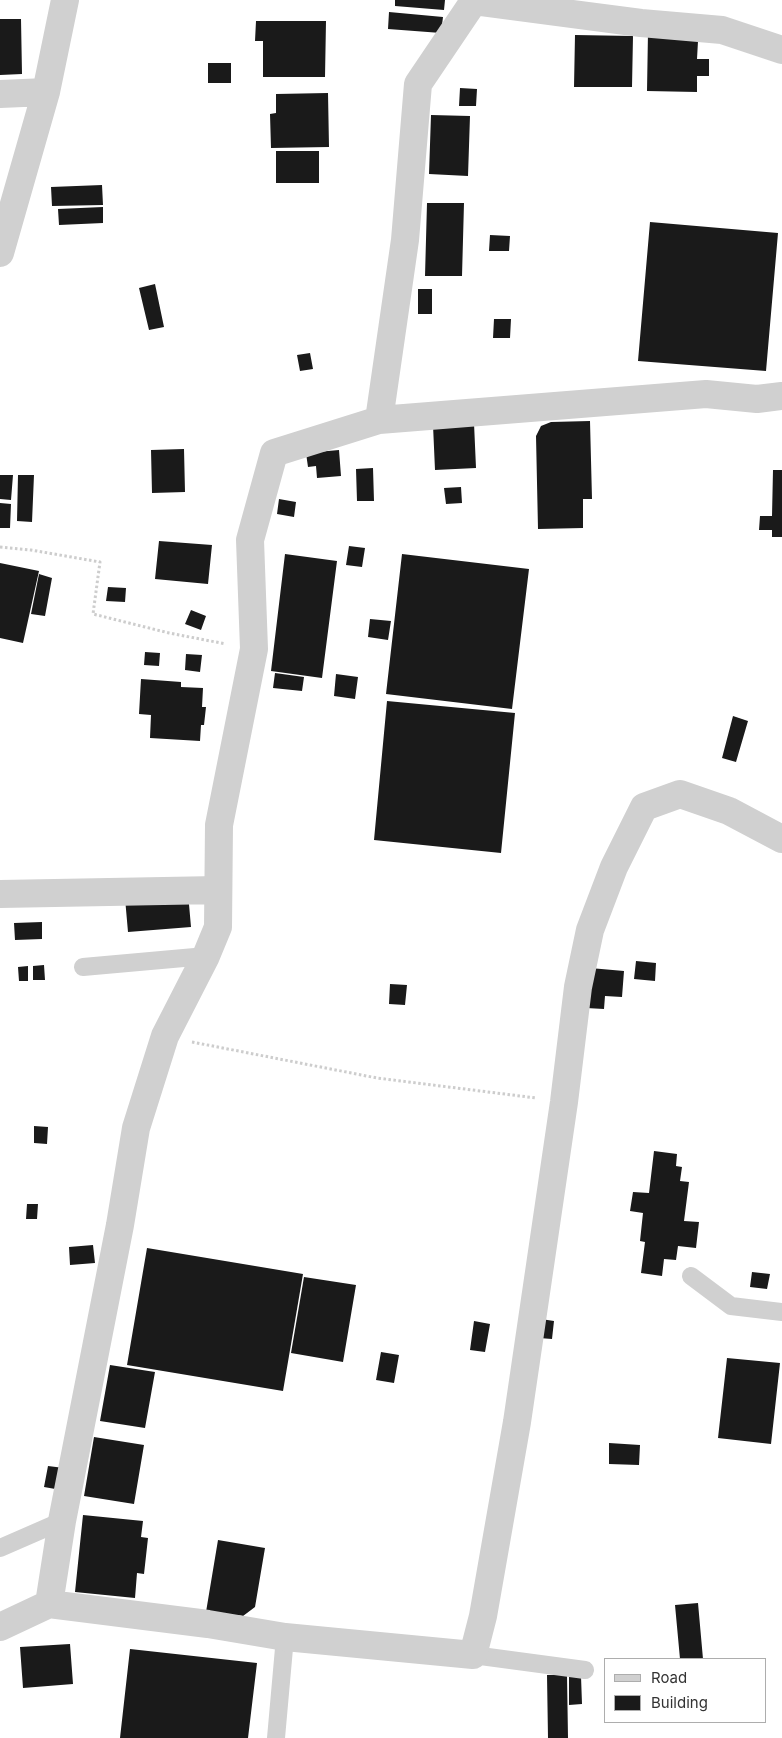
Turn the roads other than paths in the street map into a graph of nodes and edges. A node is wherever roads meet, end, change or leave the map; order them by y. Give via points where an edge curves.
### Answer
1 (65, 0) edge
2 (474, 1) edge
3 (782, 50) edge
4 (46, 92) junction
5 (0, 94) edge
6 (0, 253) edge
7 (782, 396) edge
8 (378, 420) junction
9 (782, 839) edge
10 (218, 890) junction
11 (0, 894) edge
12 (206, 956) junction
13 (83, 967) dead end
14 (691, 1276) dead end
15 (782, 1312) edge
16 (62, 1521) junction
17 (0, 1548) edge
18 (49, 1604) junction
19 (0, 1627) edge
20 (285, 1637) junction
21 (473, 1655) junction
22 (585, 1670) dead end
23 (276, 1738) edge

1 - 4 street
2 - 3 street via 722,30
2 - 8 street via 418,84 405,240
4 - 5 street
4 - 6 street
7 - 8 street via 757,399 706,394
8 - 10 street via 274,453 250,540 254,649 219,826
9 - 21 street via 729,811 680,794 644,807 614,867 590,930 578,987 517,1422 483,1616
10 - 11 street
10 - 12 street via 218,928
12 - 13 lane
12 - 16 street via 165,1036 136,1128
14 - 15 lane via 731,1306
16 - 17 lane
16 - 18 street
18 - 19 street
18 - 20 street
20 - 21 street
20 - 23 lane
21 - 22 lane

